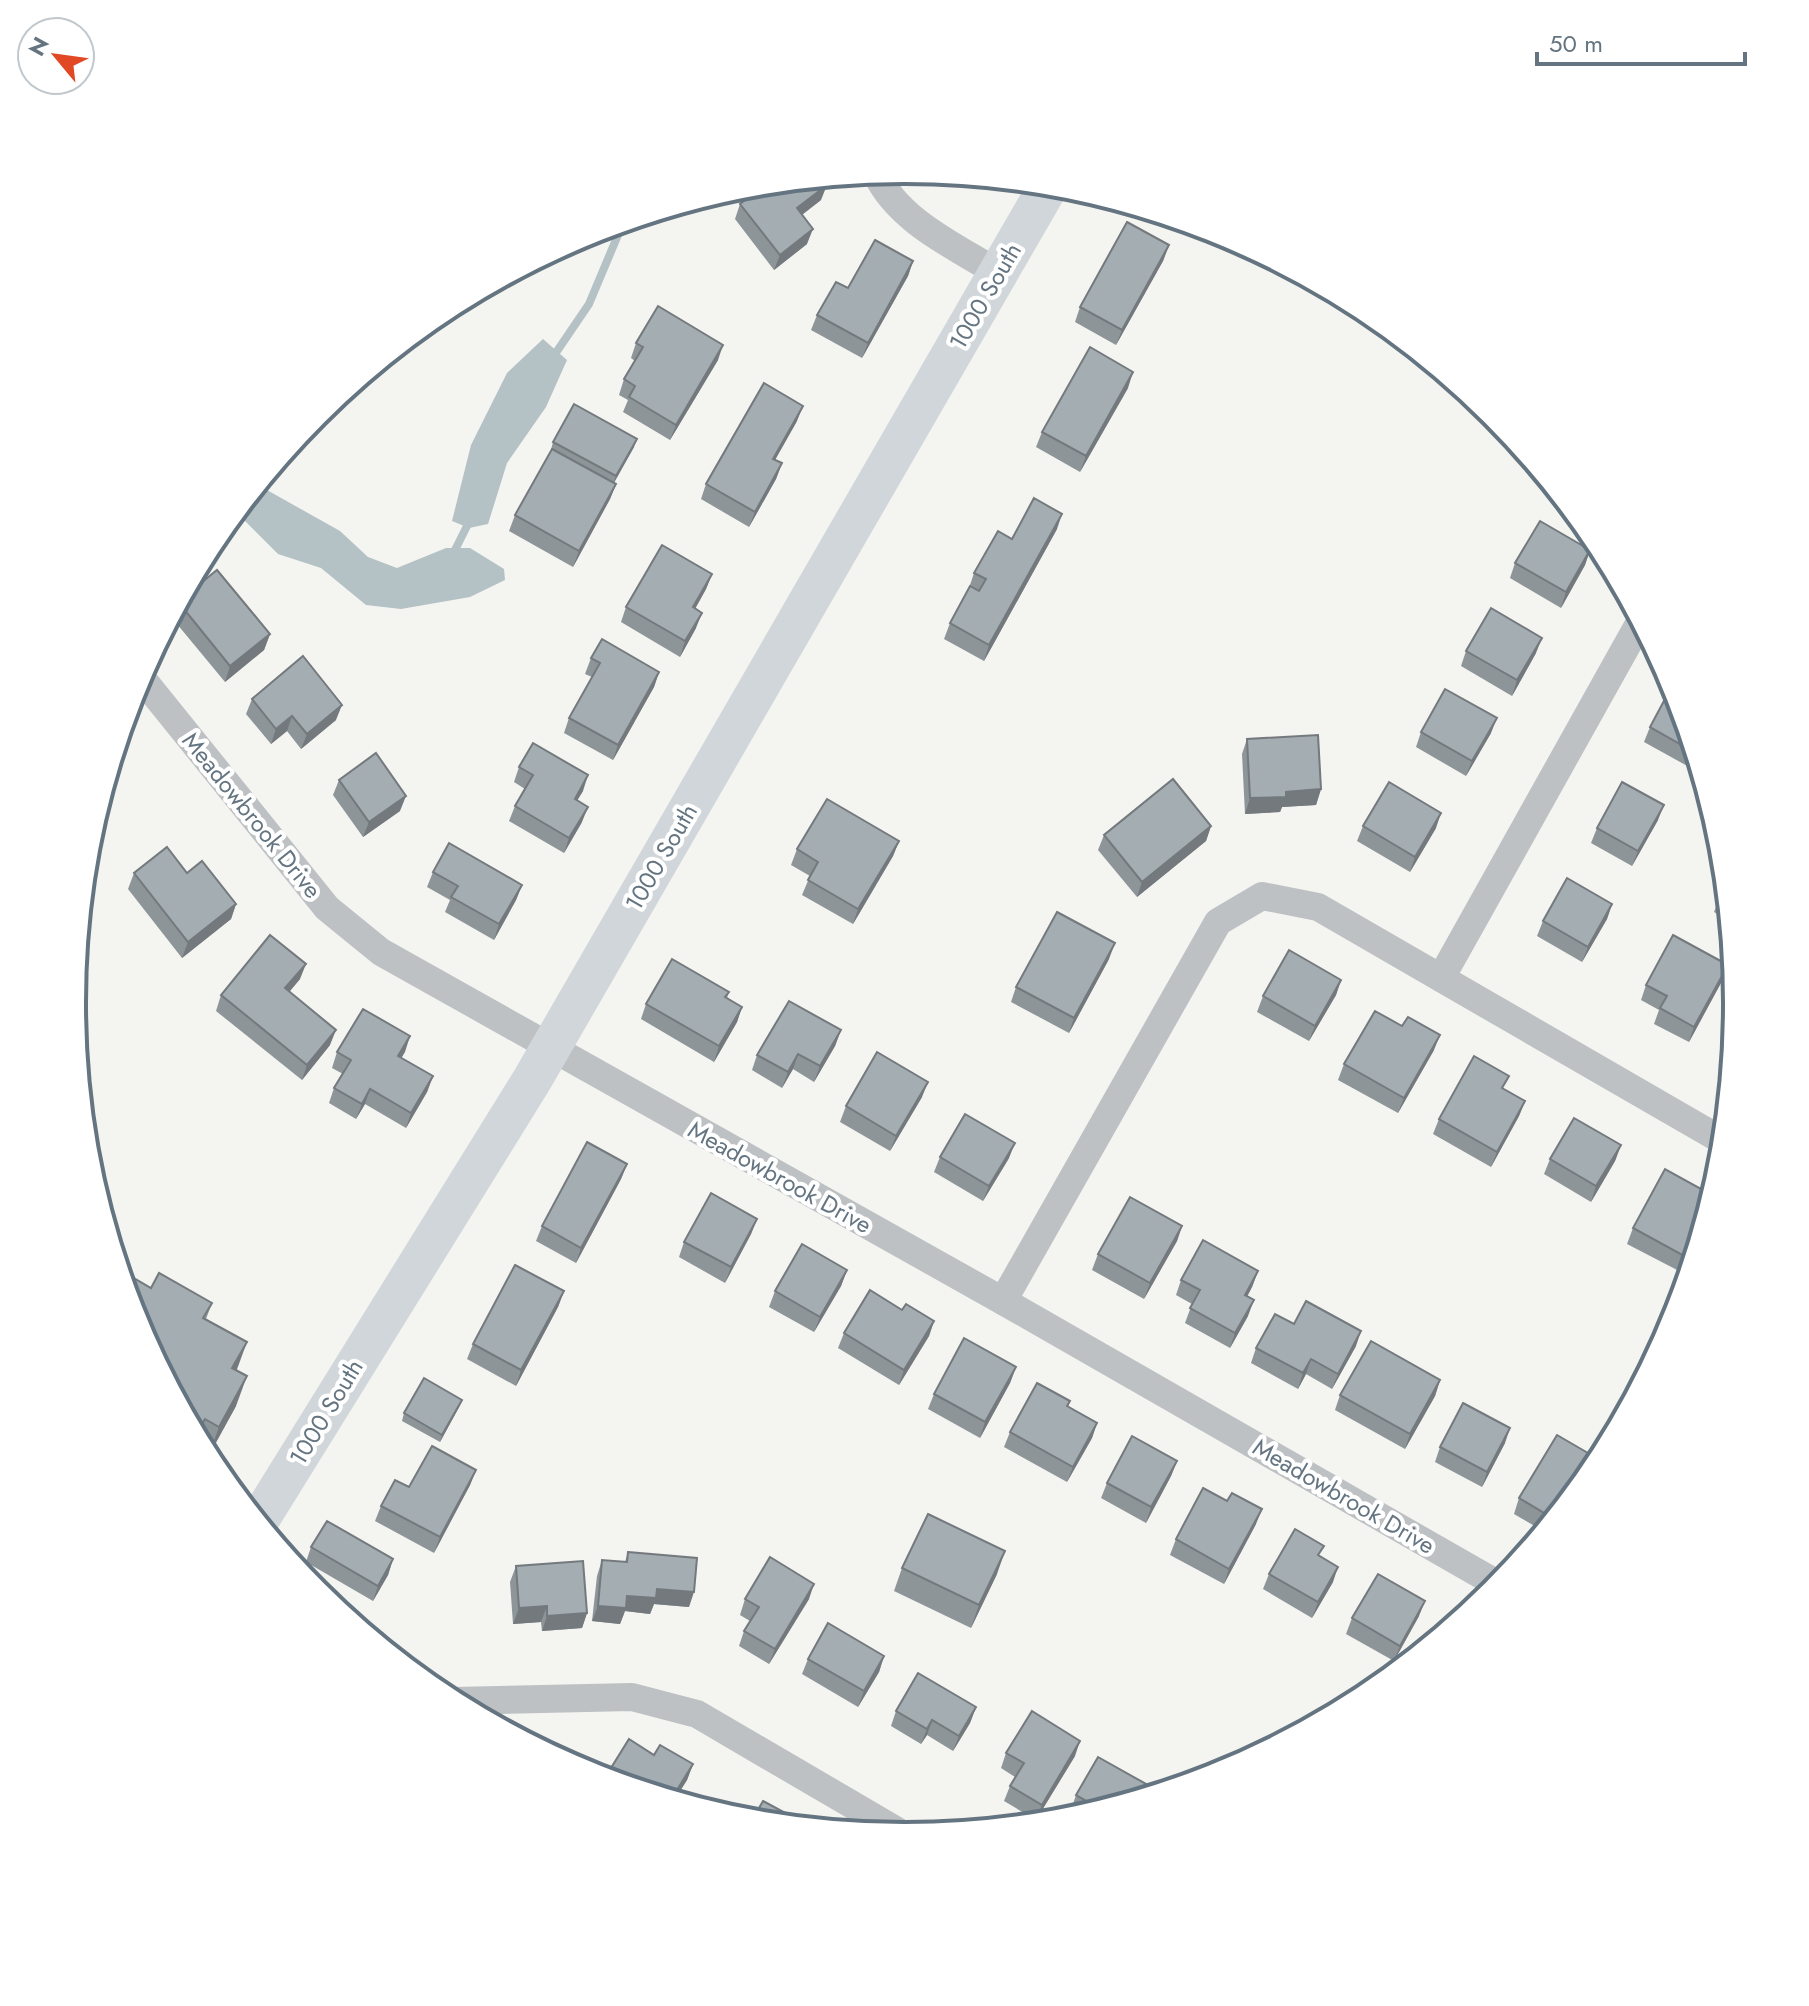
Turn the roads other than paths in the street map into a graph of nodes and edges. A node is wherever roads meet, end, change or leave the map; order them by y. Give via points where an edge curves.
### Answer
1 (881, 185) edge
2 (1042, 197) edge
3 (998, 273) junction
4 (1634, 632) edge
5 (149, 687) edge
6 (1441, 978) junction
7 (549, 1049) junction
8 (1712, 1131) edge
9 (1003, 1301) junction
10 (264, 1512) edge
11 (1487, 1578) edge
12 (476, 1700) edge
13 (880, 1821) edge

1 - 3 street via 913,219
2 - 3 street, 1000 South
3 - 7 street, 1000 South
4 - 6 street
5 - 7 street, Meadowbrook Drive via 327,908 381,952
6 - 8 street
6 - 9 street via 1318,907 1262,896 1218,922
7 - 9 street, Meadowbrook Drive
7 - 10 street, 1000 South
9 - 11 street, Meadowbrook Drive
12 - 13 street via 632,1697 697,1714

